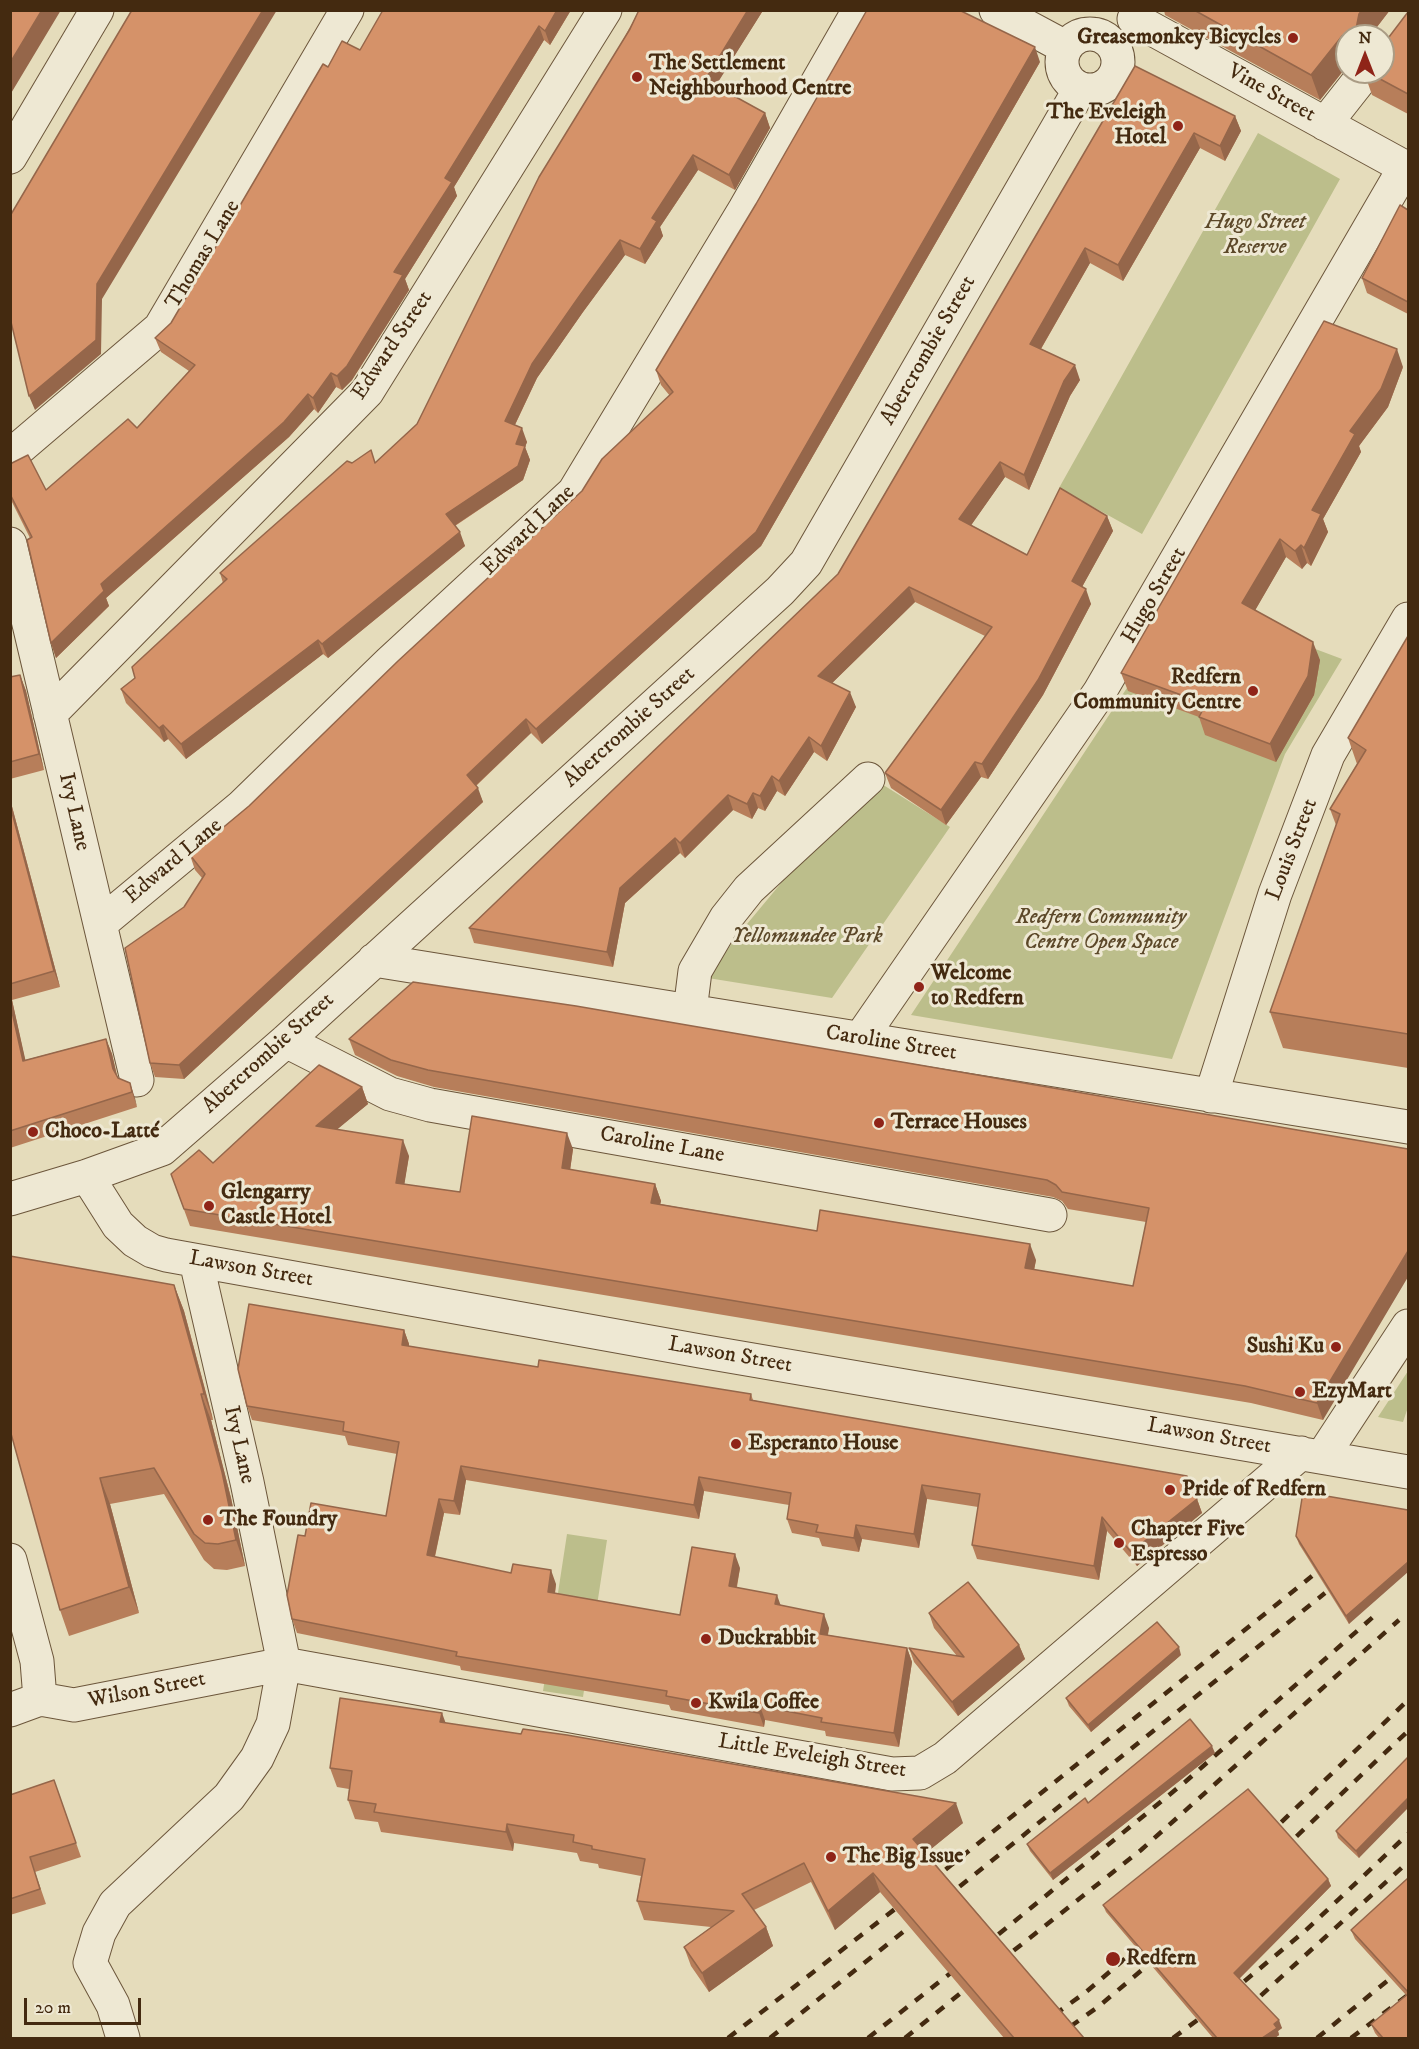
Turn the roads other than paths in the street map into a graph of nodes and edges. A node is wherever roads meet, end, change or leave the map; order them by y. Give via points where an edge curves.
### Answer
1 (98, 10) edge
2 (347, 10) edge
3 (605, 10) edge
4 (860, 10) edge
5 (996, 10) edge
6 (1138, 15) edge
7 (1112, 43) junction
8 (1065, 47) junction
9 (1357, 84) edge
10 (1080, 89) junction
11 (1325, 124) junction
12 (10, 157) edge
13 (1407, 168) edge
14 (10, 456) edge
15 (10, 544) edge
16 (1408, 619) edge
17 (51, 714) junction
18 (868, 779) dead end
19 (100, 924) junction
20 (374, 960) junction
21 (690, 1011) junction
22 (860, 1039) junction
23 (285, 1041) junction
24 (137, 1080) dead end
25 (1210, 1096) junction
26 (1408, 1127) edge
27 (87, 1176) junction
28 (10, 1199) edge
29 (1050, 1215) dead end
30 (196, 1261) junction
31 (1408, 1326) edge
32 (1320, 1457) junction
33 (1408, 1472) edge
34 (10, 1560) edge
35 (284, 1664) junction
36 (25, 1705) edge
37 (123, 2038) edge

1 - 12 street
2 - 14 street, Thomas Lane via 160,328
3 - 17 street, Edward Street via 367,392
4 - 19 street, Edward Lane via 745,209 573,492 241,807
5 - 8 street
6 - 7 street
6 - 11 street, Vine Street
7 - 8 street via 1087,34
7 - 10 street via 1119,60 1114,78 1099,89
8 - 10 street via 1065,76
9 - 11 street
10 - 20 street, Abercrombie Street via 806,563 780,591
11 - 13 street, Vine Street
13 - 22 street, Hugo Street via 1099,693
15 - 17 street, Ivy Lane
16 - 25 street, Louis Street via 1328,755 1275,894
17 - 19 street, Ivy Lane
18 - 21 street via 749,889 726,918 695,971
19 - 24 street, Ivy Lane
20 - 21 street, Caroline Street
20 - 23 street, Abercrombie Street
21 - 22 street, Caroline Street
22 - 25 street, Caroline Street
23 - 27 street, Abercrombie Street via 162,1149
23 - 29 street, Caroline Lane via 390,1094 430,1105
25 - 26 street, Caroline Street
27 - 28 street, Abercrombie Street
27 - 30 street, Lawson Street via 118,1224 135,1241 152,1251
30 - 32 street, Lawson Street
30 - 35 street, Ivy Lane
31 - 32 street, Little Eveleigh Street
32 - 33 street, Lawson Street
32 - 35 street, Little Eveleigh Street via 945,1758 920,1773 892,1774
34 - 36 street via 37,1660
35 - 36 street, Wilson Street via 74,1705
35 - 37 street via 273,1724 257,1758 229,1797 115,1904 99,1933 90,1963 113,2005

